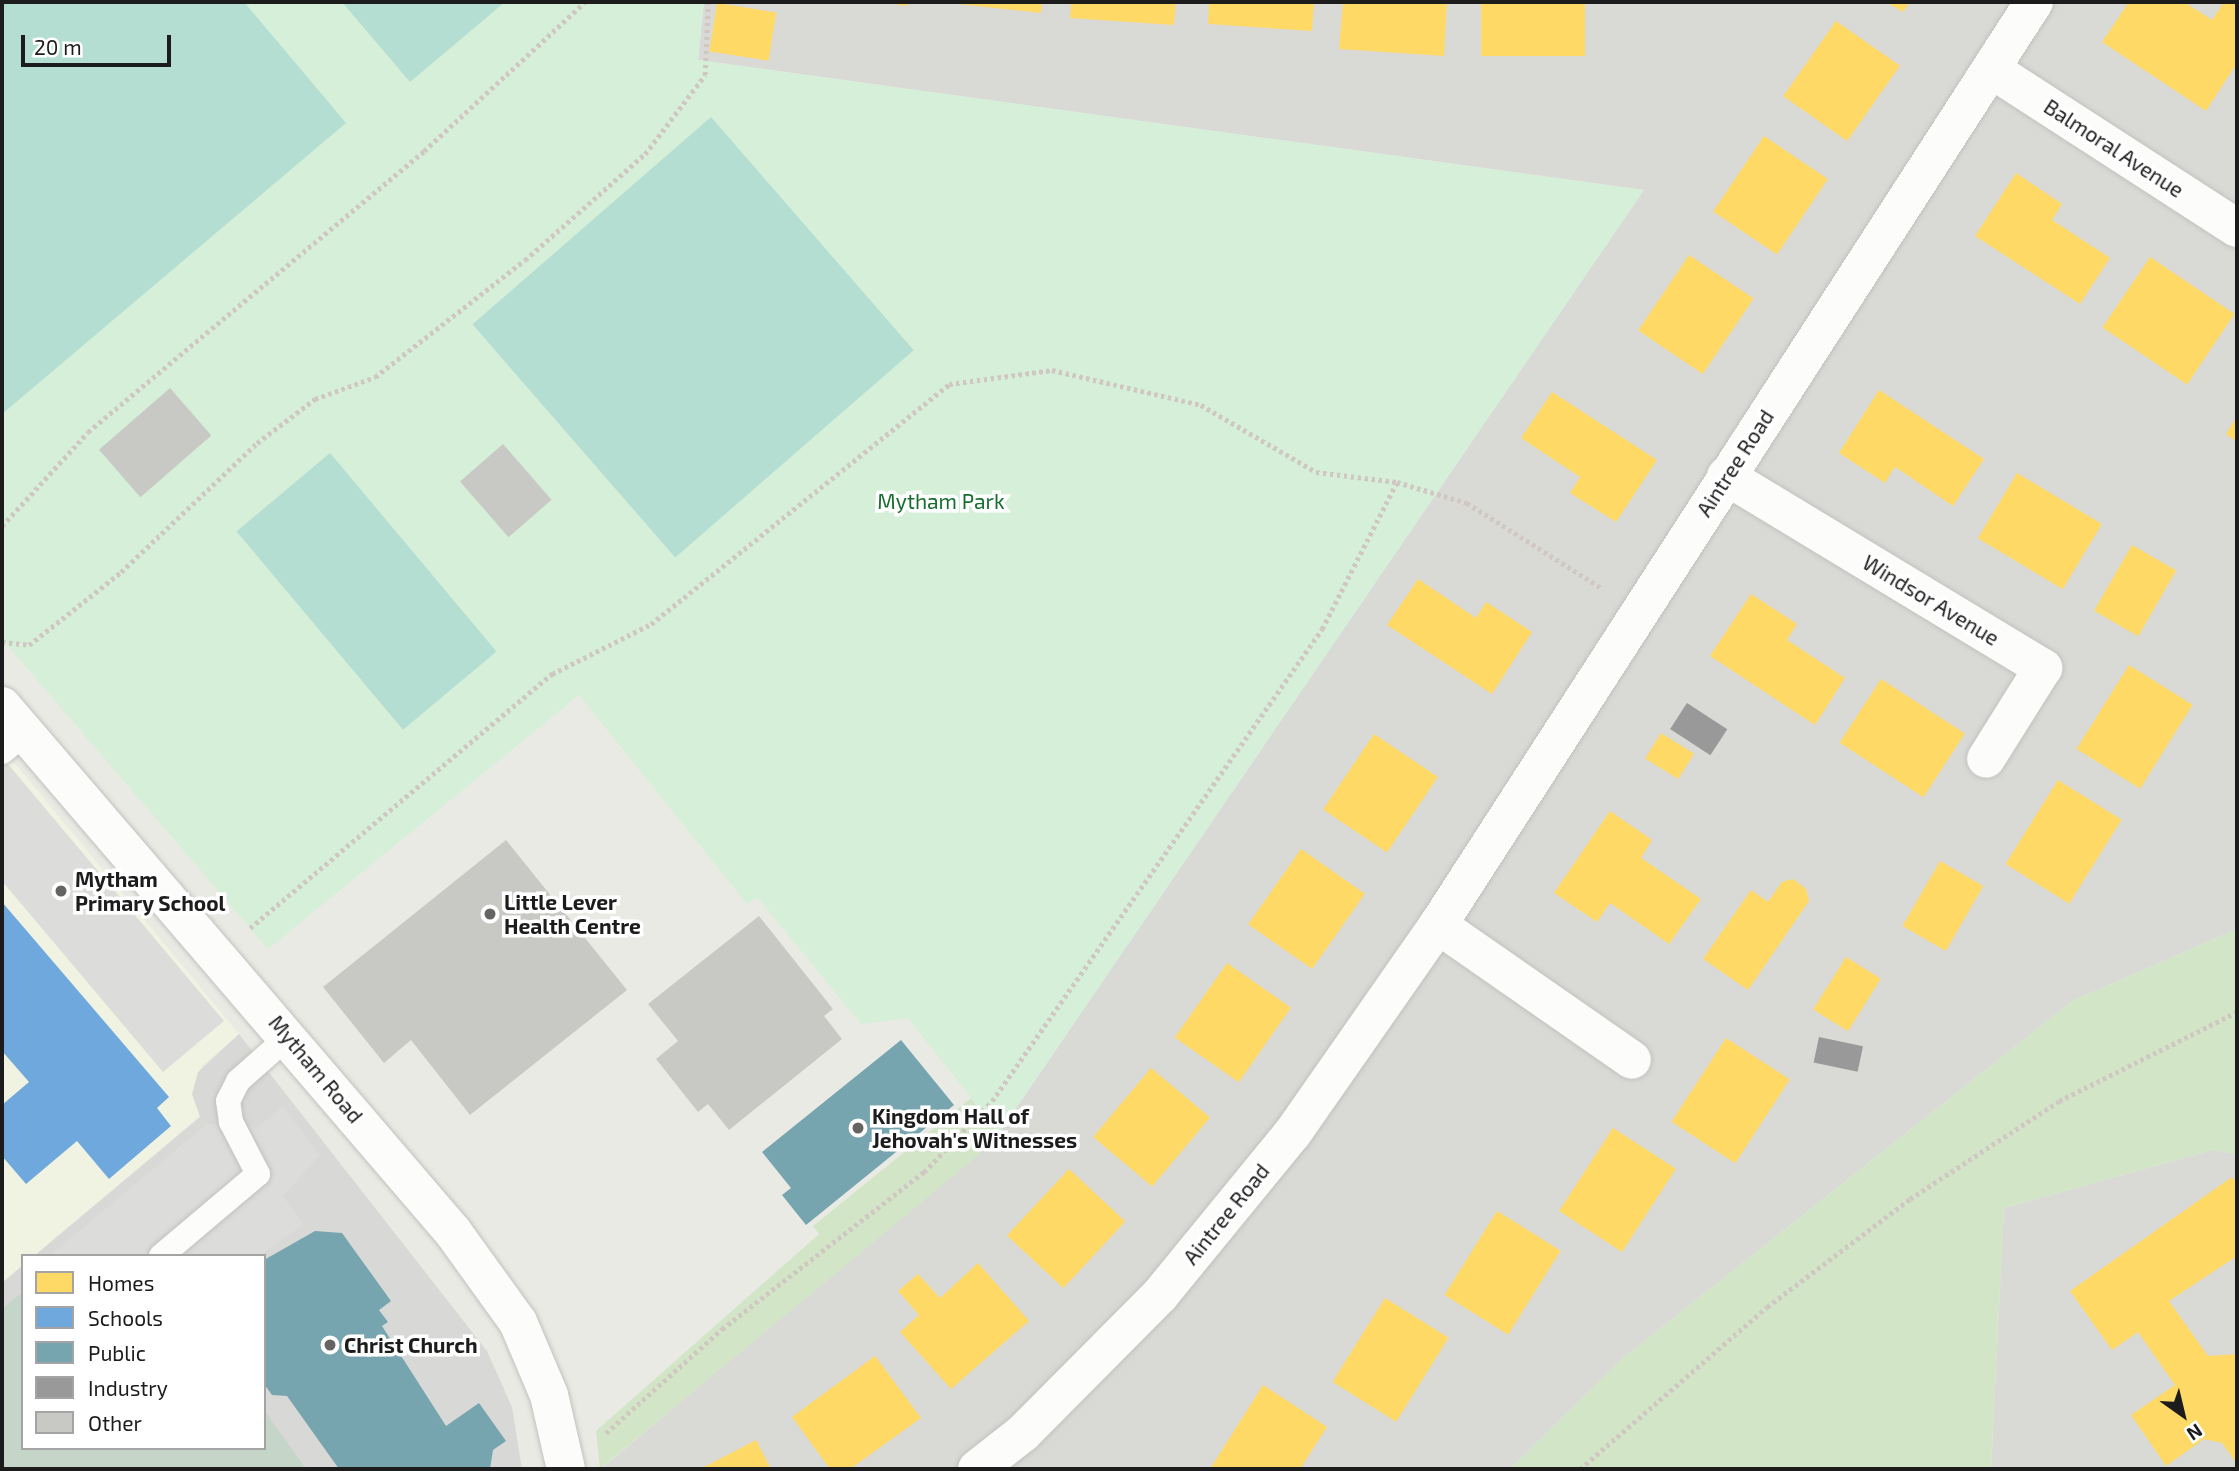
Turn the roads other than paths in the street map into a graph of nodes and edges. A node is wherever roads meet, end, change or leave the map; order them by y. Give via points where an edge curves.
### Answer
1 (2035, 2) edge
2 (1991, 69) junction
3 (2237, 228) edge
4 (1726, 476) junction
5 (9, 731) edge
6 (1986, 759) dead end
7 (1438, 925) junction
8 (289, 1037) junction
9 (1632, 1060) dead end
10 (163, 1254) edge
11 (565, 1464) edge
12 (977, 1469) edge

1 - 2 street, Aintree Road
2 - 3 street, Balmoral Avenue
2 - 4 street, Aintree Road
4 - 6 street, Windsor Avenue via 2043,668
4 - 7 street, Aintree Road
5 - 8 street, Mytham Road
7 - 9 street
7 - 12 street, Aintree Road via 1292,1134 1160,1295 1023,1433
8 - 10 lane via 238,1081 228,1101 231,1122 258,1174
8 - 11 street, Mytham Road via 453,1232 518,1322 549,1395

